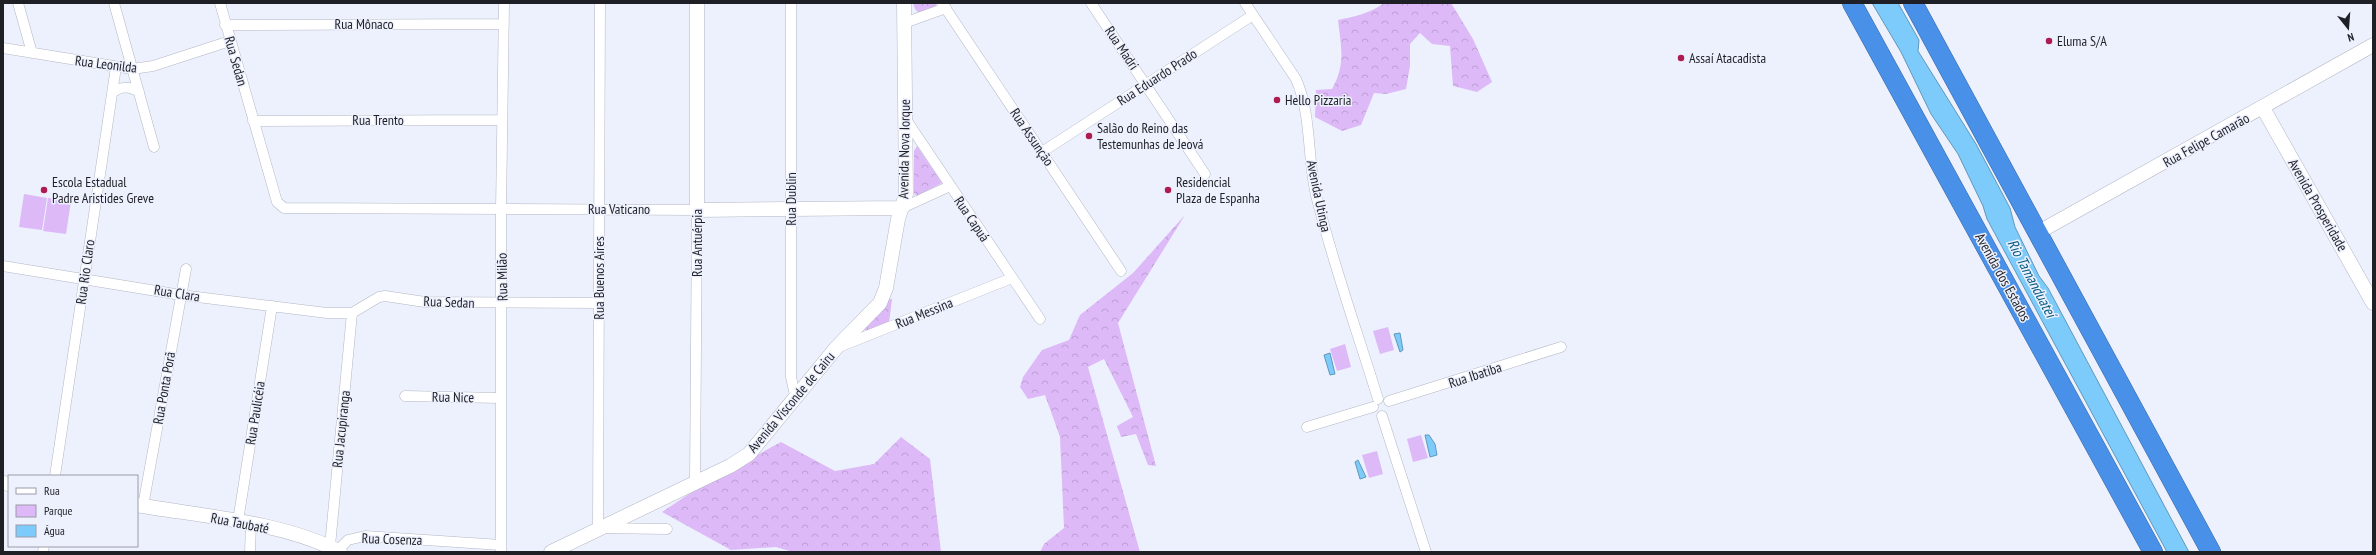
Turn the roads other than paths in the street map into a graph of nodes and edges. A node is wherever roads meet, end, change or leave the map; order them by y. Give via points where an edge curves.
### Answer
1 (18, 3) edge
2 (114, 3) edge
3 (220, 3) edge
4 (504, 3) edge
5 (600, 3) edge
6 (696, 3) edge
7 (791, 3) edge
8 (904, 3) edge
9 (1091, 3) edge
10 (1245, 3) edge
11 (1852, 3) edge
12 (1913, 3) edge
13 (944, 6) edge
14 (1253, 15) junction
15 (504, 24) junction
16 (904, 24) junction
17 (225, 25) junction
18 (230, 41) junction
19 (2373, 45) edge
20 (3, 48) edge
21 (32, 53) junction
22 (116, 67) junction
23 (132, 69) junction
24 (1146, 85) junction
25 (138, 92) junction
26 (112, 93) junction
27 (2263, 108) junction
28 (905, 118) junction
29 (502, 120) junction
30 (253, 121) junction
31 (154, 147) dead end
32 (1042, 152) junction
33 (1205, 174) dead end
34 (950, 186) junction
35 (284, 208) joint
36 (902, 208) junction
37 (599, 209) junction
38 (791, 209) junction
39 (501, 210) junction
40 (697, 210) junction
41 (2038, 234) junction
42 (3, 266) edge
43 (186, 269) dead end
44 (1121, 271) dead end
45 (84, 278) junction
46 (1012, 278) junction
47 (885, 293) joint
48 (181, 295) junction
49 (502, 303) junction
50 (599, 303) junction
51 (2373, 303) edge
52 (272, 306) junction
53 (352, 313) junction
54 (1040, 319) dead end
55 (836, 348) junction
56 (1561, 348) dead end
57 (795, 395) junction
58 (405, 396) dead end
59 (500, 398) junction
60 (1389, 401) junction
61 (1375, 403) junction
62 (1382, 416) junction
63 (1307, 426) dead end
64 (55, 475) edge
65 (695, 483) junction
66 (140, 506) edge
67 (244, 522) junction
68 (598, 528) junction
69 (667, 529) dead end
70 (501, 548) edge
71 (336, 550) edge
72 (250, 552) edge
73 (550, 552) edge
74 (1426, 552) edge
75 (2153, 552) edge
76 (2211, 552) edge

1 - 21 street
2 - 23 street
3 - 17 street, Rua Sedan
4 - 15 street, Rua Milão
5 - 37 street, Rua Buenos Aires
6 - 40 main road, Rua Antuérpia
7 - 38 street, Rua Dublin
8 - 16 main road, Avenida Nova Iorque
9 - 24 street, Rua Madri
10 - 14 street, Avenida Utinga
11 - 75 highway, Avenida dos Estados
12 - 41 highway
13 - 16 street
13 - 32 street, Rua Assunção
14 - 24 street, Rua Eduardo Prado
14 - 61 street, Avenida Utinga via 1301,91 1306,109 1312,176
15 - 17 street, Rua Mônaco
15 - 29 street, Rua Milão
16 - 28 main road, Avenida Nova Iorque
17 - 18 street, Rua Sedan
18 - 23 street, Rua Leonilda via 153,66
18 - 30 street, Rua Sedan
19 - 27 main road, Rua Felipe Camarão
20 - 21 street, Rua Leonilda
21 - 22 street, Rua Leonilda
22 - 23 street, Rua Leonilda
22 - 26 street, Rua Rio Claro
23 - 25 street
24 - 32 street, Rua Eduardo Prado
24 - 33 street, Rua Madri
25 - 26 street via 128,87
25 - 31 street
26 - 45 street, Rua Rio Claro
27 - 41 main road, Rua Felipe Camarão
27 - 51 main road, Avenida Prosperidade
28 - 34 street, Rua Capuá
28 - 36 main road, Avenida Nova Iorque via 906,194
29 - 30 street, Rua Trento
29 - 39 street, Rua Milão
30 - 35 street, Rua Sedan via 277,202
32 - 44 street, Rua Assunção
34 - 36 street, Rua Vaticano
34 - 46 street, Rua Capuá
35 - 39 street, Rua Vaticano
36 - 38 main road, Rua Vaticano
36 - 47 main road, Avenida Nova Iorque
37 - 39 street, Rua Vaticano
37 - 40 street, Rua Vaticano
37 - 50 street, Rua Buenos Aires
38 - 40 main road, Rua Vaticano
38 - 57 street, Rua Dublin via 791,377
39 - 49 street, Rua Milão
40 - 65 street, Rua Antuérpia
41 - 76 highway
42 - 45 street, Rua Clara
43 - 48 street, Rua Ponta Porã
45 - 48 street, Rua Clara
45 - 64 street, Rua Rio Claro
46 - 54 street, Rua Capuá
46 - 55 street, Rua Messina
47 - 55 main road, Avenida Visconde de Cairu via 876,307
48 - 52 street, Rua Clara
48 - 66 street, Rua Ponta Porã
49 - 50 street, Rua Sedan
49 - 53 street, Rua Sedan via 419,301 385,296
49 - 59 street, Rua Milão
50 - 68 street, Rua Buenos Aires
52 - 53 street, Rua Clara via 327,313
52 - 67 street, Rua Paulicéia
53 - 71 street, Rua Jacupiranga
55 - 57 main road, Avenida Visconde de Cairu
56 - 60 street, Rua Ibatiba
57 - 65 main road, Avenida Visconde de Cairu via 749,454
58 - 59 street, Rua Nice
59 - 70 street, Rua Milão
60 - 61 street via 1383,398
60 - 62 street via 1390,412
61 - 62 street via 1375,413
61 - 63 street
62 - 74 street
65 - 68 main road, Avenida Visconde de Cairu
66 - 67 main road, Rua Taubaté
67 - 71 main road, Rua Taubaté
67 - 72 street, Rua Paulicéia
68 - 69 street
68 - 73 main road, Avenida Visconde de Cairu
70 - 71 street, Rua Cosenza via 365,536 348,540

